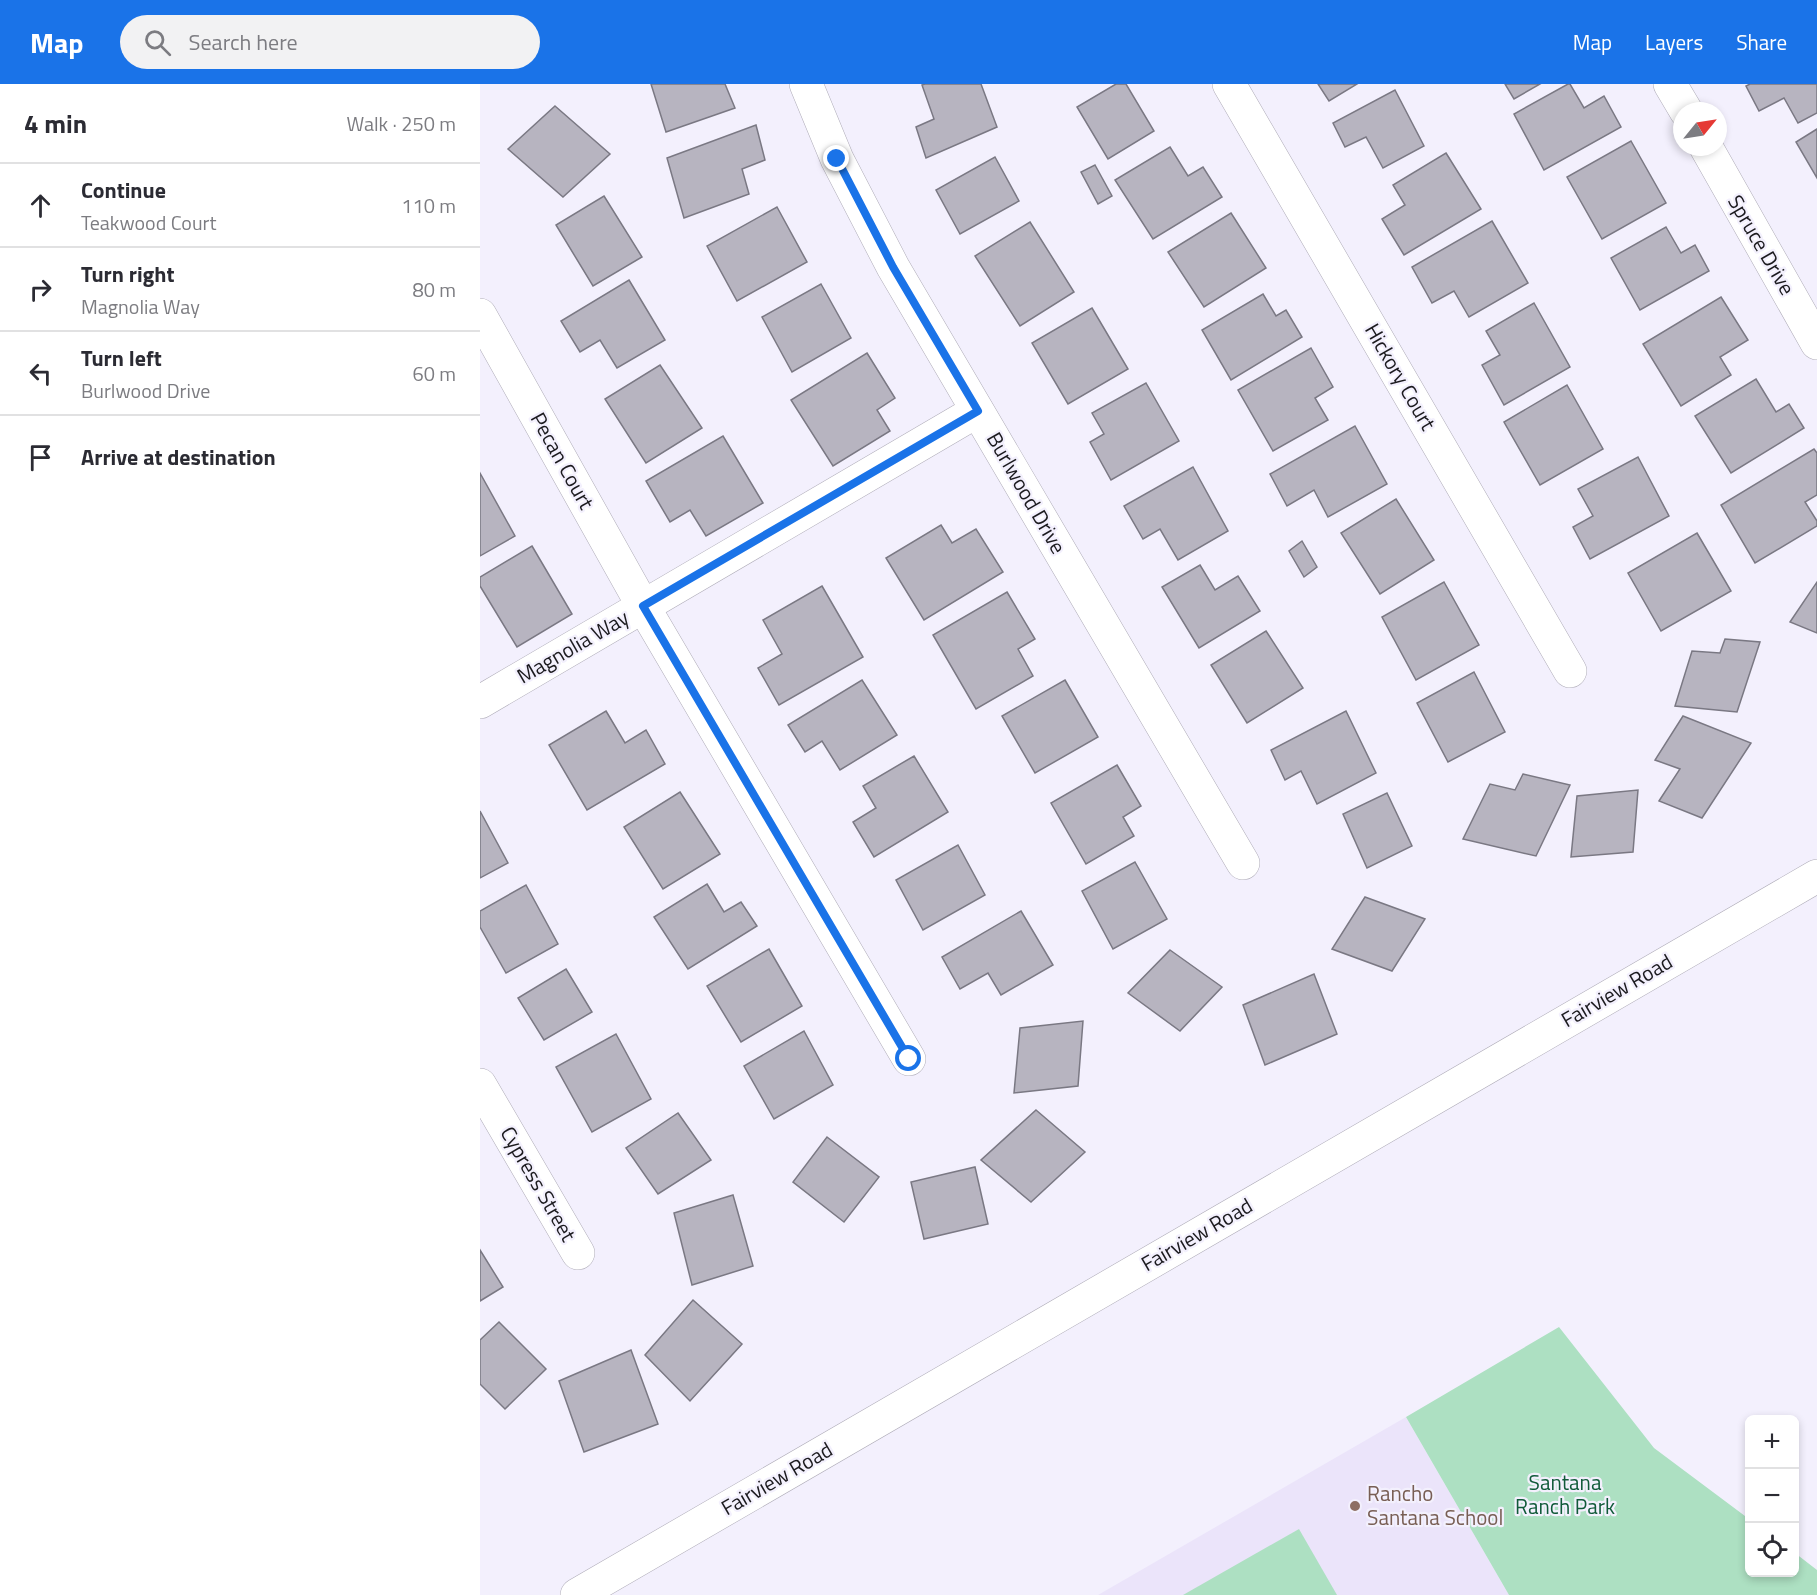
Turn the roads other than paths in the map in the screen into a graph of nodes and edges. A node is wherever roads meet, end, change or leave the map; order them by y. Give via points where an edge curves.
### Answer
1 (806, 84) edge
2 (1229, 84) edge
3 (1670, 84) edge
4 (1681, 102) edge
5 (1711, 156) edge
6 (480, 315) edge
7 (1817, 343) edge
8 (978, 411) junction
9 (643, 606) junction
10 (1570, 671) dead end
11 (480, 702) edge
12 (1243, 863) dead end
13 (1817, 876) edge
14 (909, 1059) dead end
15 (480, 1084) edge
16 (578, 1253) dead end
17 (577, 1595) edge

1 - 8 street, Burlwood Drive via 858,203
2 - 10 street, Hickory Court
3 - 4 street
5 - 7 street, Spruce Drive
6 - 9 street, Pecan Court
8 - 9 street, Magnolia Way
8 - 12 street, Burlwood Drive
9 - 11 street, Magnolia Way
9 - 14 street, Pecan Court
13 - 17 street, Fairview Road
15 - 16 street, Cypress Street

